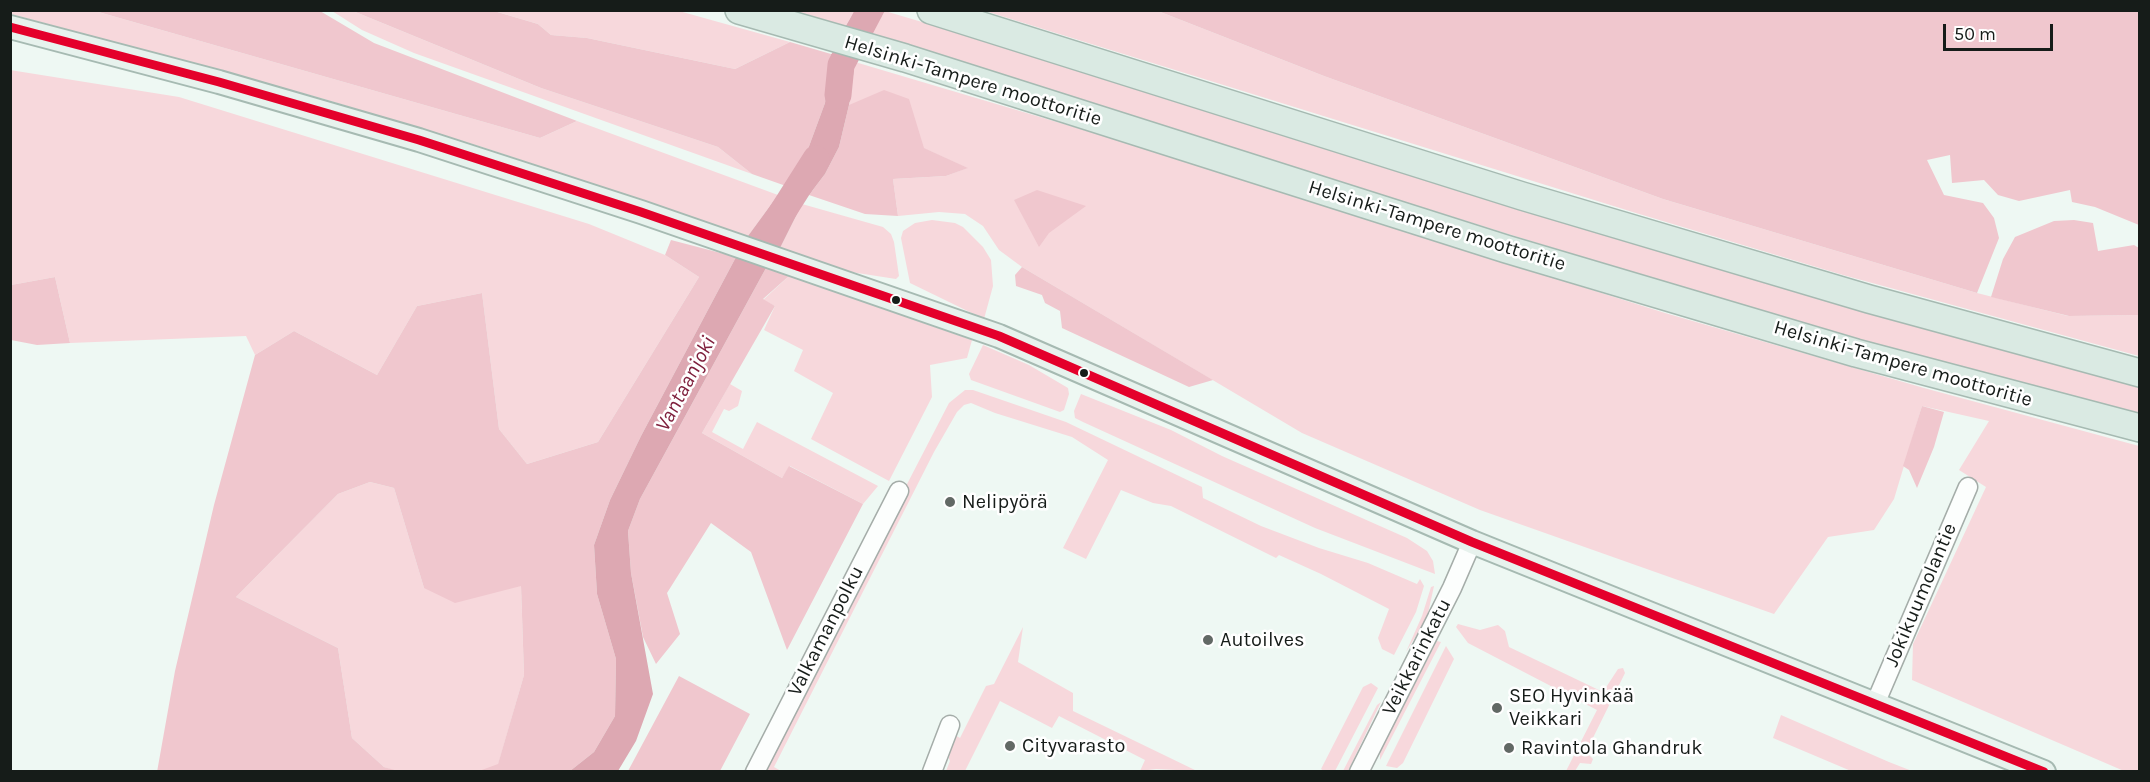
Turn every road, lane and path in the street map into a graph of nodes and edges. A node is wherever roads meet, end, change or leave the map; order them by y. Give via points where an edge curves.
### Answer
1 (739, 10) edge
2 (937, 12) edge
3 (10, 27) edge
4 (2139, 373) edge
5 (2139, 428) edge
6 (1968, 487) dead end
7 (898, 491) dead end
8 (1472, 542) junction
9 (1875, 704) junction
10 (950, 725) dead end
11 (755, 771) edge
12 (932, 771) edge
13 (1359, 771) edge
14 (2044, 771) edge

1 - 5 highway, Helsinki-Tampere moottoritie via 905,58 1517,252 1856,353
2 - 4 highway via 1522,196 1869,299
3 - 8 main road via 370,125 726,241 999,336
6 - 9 street, Jokikuumolantie
7 - 11 street, Valkamanpolku
8 - 9 main road
8 - 13 street, Veikkarinkatu
9 - 14 main road
10 - 12 street

